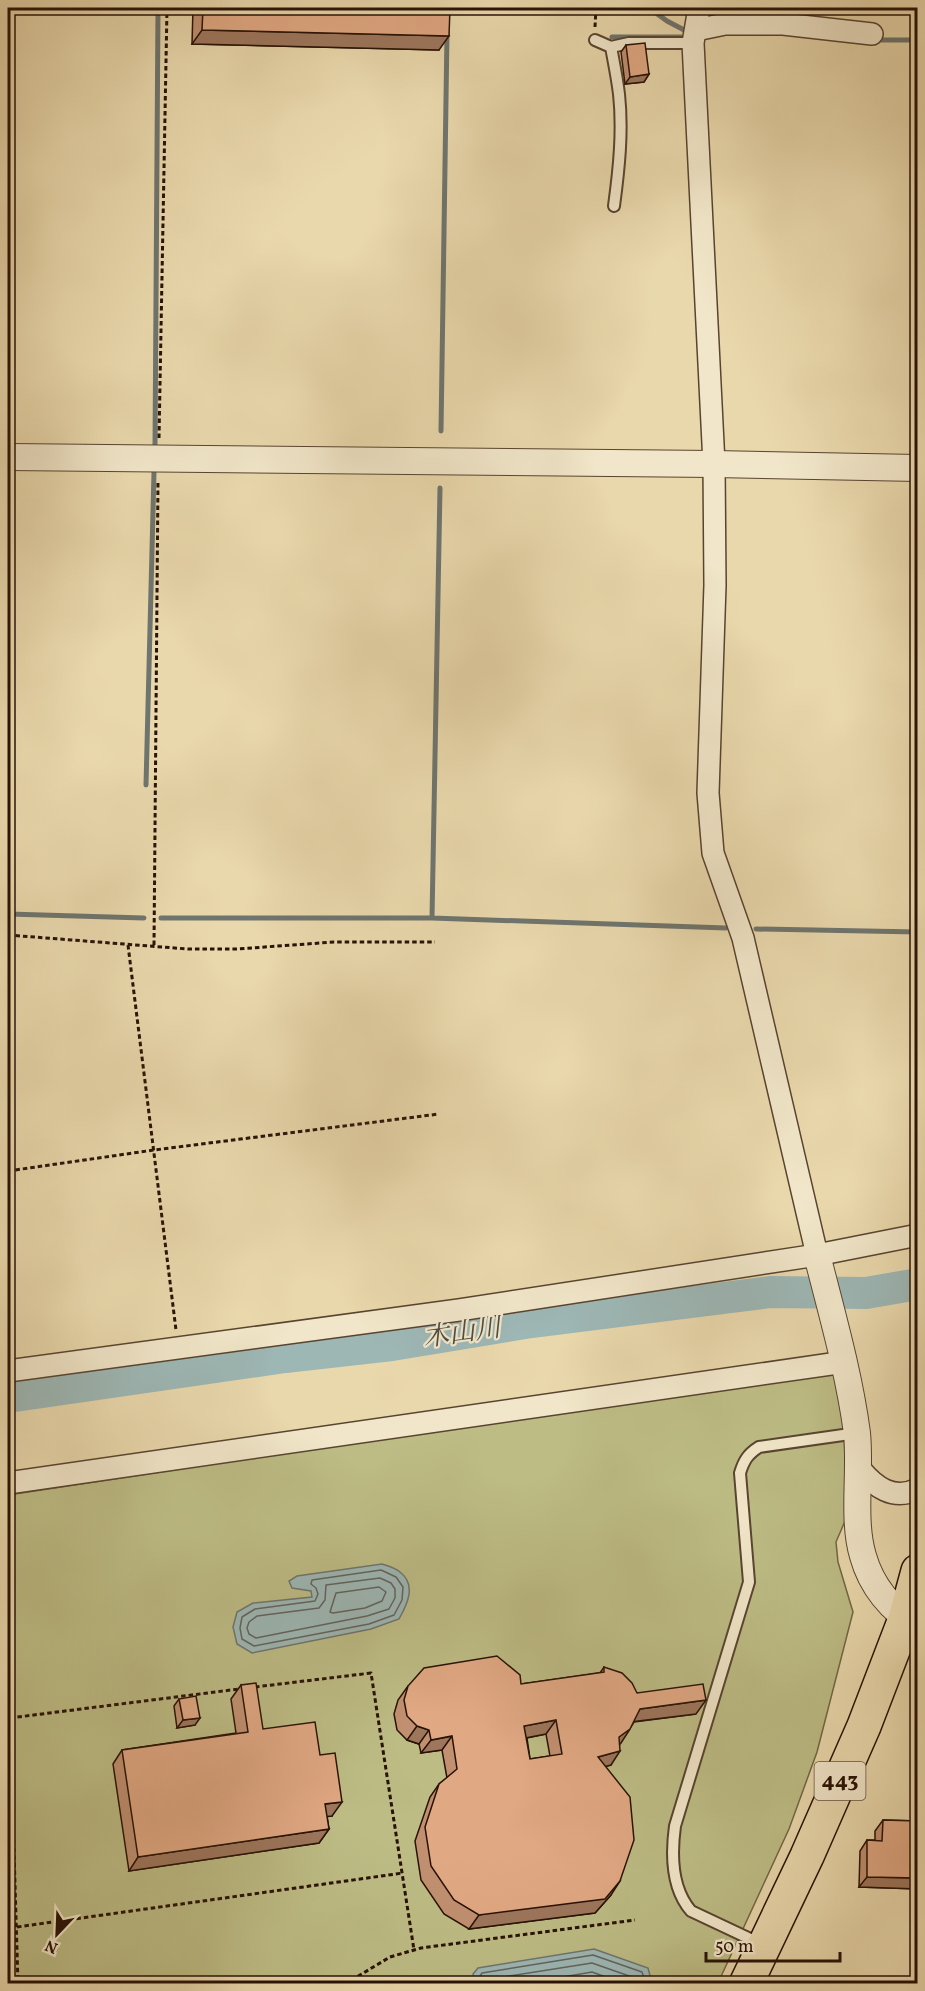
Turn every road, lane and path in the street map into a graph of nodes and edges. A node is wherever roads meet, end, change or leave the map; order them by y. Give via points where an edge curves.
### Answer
1 (167, 8) edge
2 (596, 8) edge
3 (699, 8) edge
4 (872, 34) dead end
5 (694, 37) junction
6 (595, 40) joint
7 (611, 47) junction
8 (614, 206) dead end
9 (8, 457) edge
10 (159, 459) junction
11 (714, 464) junction
12 (918, 468) edge
13 (8, 935) edge
14 (435, 942) dead end
15 (128, 945) junction
16 (154, 945) junction
17 (439, 1114) dead end
18 (154, 1150) junction
19 (8, 1171) edge
20 (918, 1235) edge
21 (818, 1256) junction
22 (178, 1347) junction
23 (843, 1356) junction
24 (8, 1371) edge
25 (857, 1433) junction
26 (860, 1469) junction
27 (8, 1483) edge
28 (918, 1489) edge
29 (918, 1571) edge
30 (911, 1622) edge
31 (8, 1698) edge
32 (10, 1718) junction
33 (403, 1873) junction
34 (635, 1920) dead end
35 (17, 1927) junction
36 (764, 1945) junction
37 (414, 1950) junction
38 (918, 1971) edge
39 (18, 1983) edge
40 (345, 1983) edge
41 (746, 1983) edge
42 (915, 1983) edge

1 - 10 path
2 - 6 path
3 - 5 street
4 - 5 street via 783,24 724,24
5 - 7 lane
5 - 11 street
6 - 7 lane
7 - 8 lane via 620,128
9 - 10 street
10 - 11 street
10 - 16 path
11 - 12 street
11 - 21 street via 715,585 708,793 713,853 742,938
13 - 15 path
14 - 16 path via 334,942 237,949
15 - 16 path
15 - 18 path
17 - 18 path
18 - 19 path
18 - 22 path
20 - 21 street
21 - 22 street
21 - 23 street
22 - 24 street
23 - 25 street
23 - 27 street
25 - 26 street
25 - 36 lane via 759,1447 743,1461 740,1473 749,1582 675,1826 674,1862 682,1901 691,1911
26 - 28 street via 886,1492 904,1494
26 - 30 street via 858,1524 862,1556 879,1593
29 - 30 highway, 443
30 - 36 highway, 443
31 - 32 path
32 - 33 path via 371,1673
32 - 35 path
33 - 35 path
33 - 37 path
34 - 37 path
35 - 39 path
36 - 41 highway, 443
37 - 40 path via 390,1957
38 - 42 lane

